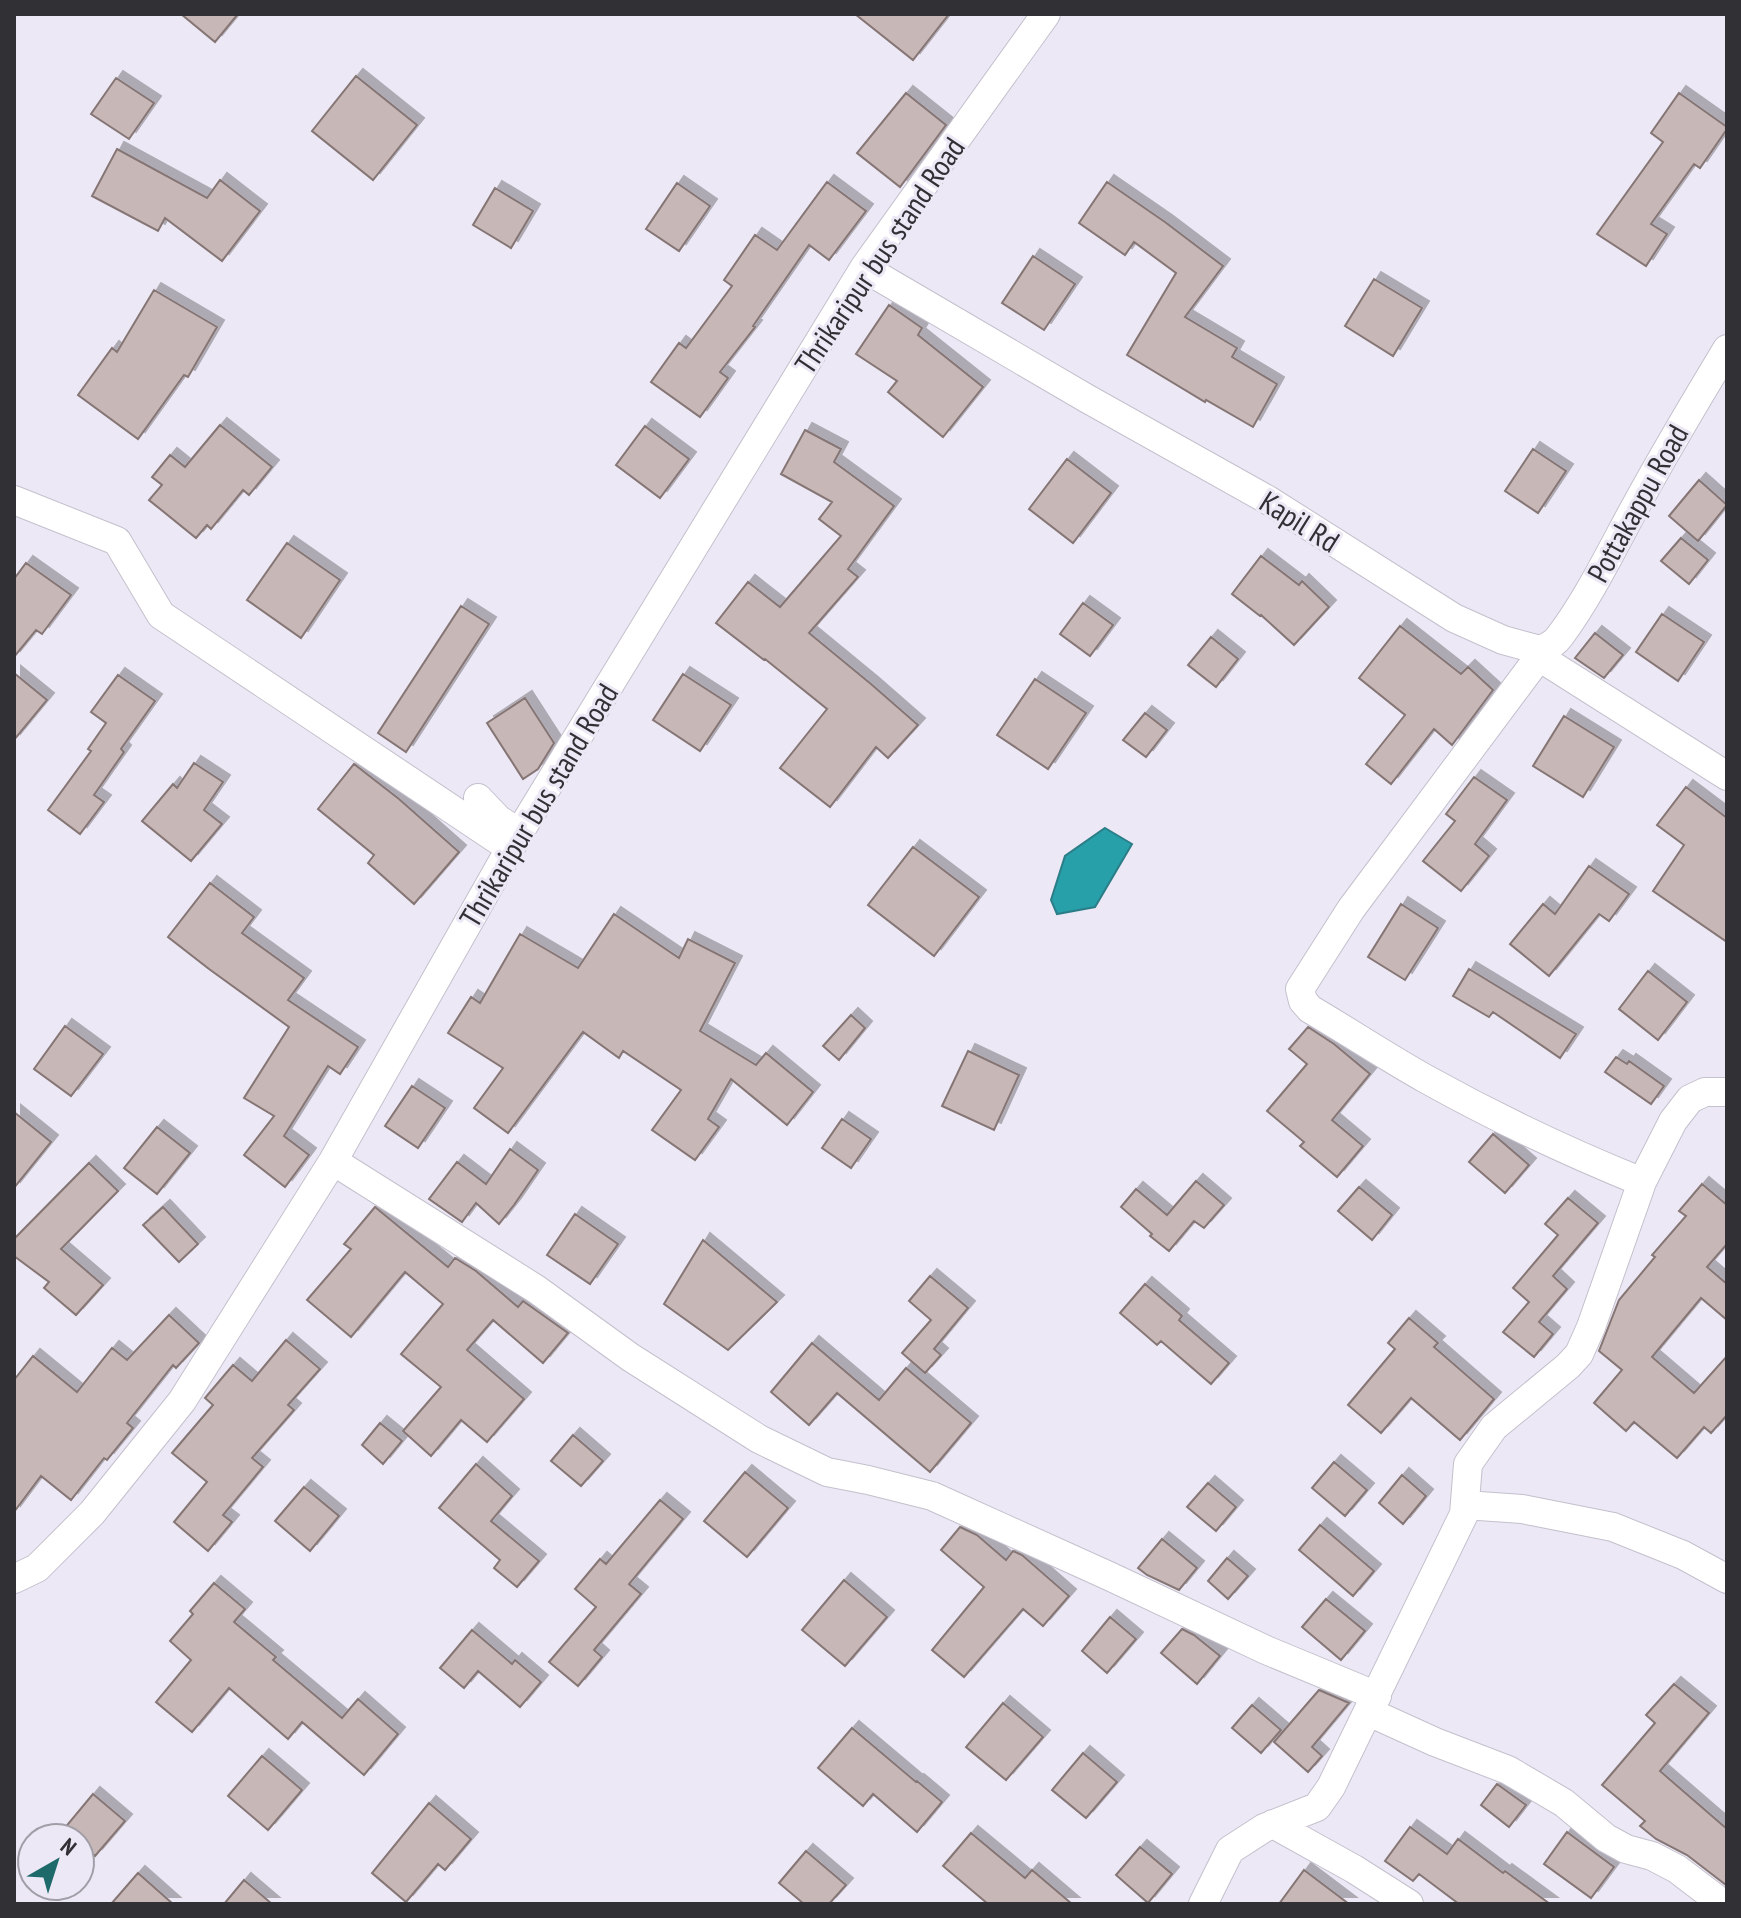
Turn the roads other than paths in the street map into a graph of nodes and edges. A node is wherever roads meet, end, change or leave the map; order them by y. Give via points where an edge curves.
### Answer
1 (1046, 14) edge
2 (864, 268) junction
3 (1727, 349) edge
4 (14, 500) edge
5 (1540, 653) junction
6 (1727, 776) edge
7 (478, 798) dead end
8 (514, 840) junction
9 (1727, 1092) edge
10 (333, 1161) junction
11 (1642, 1182) junction
12 (1465, 1505) junction
13 (14, 1579) edge
14 (1727, 1579) edge
15 (1373, 1704) junction
16 (1273, 1824) junction
17 (1203, 1904) edge
18 (1409, 1904) edge
19 (1723, 1904) edge

1 - 2 street, Thrikaripur bus stand Road
2 - 5 street, Kapil Rd via 1268,500 1454,618
2 - 8 street, Thrikaripur bus stand Road
3 - 5 street, Pottakappu Road via 1598,575 1558,638
4 - 8 street via 117,541 161,615
5 - 6 street, Kapil Rd
5 - 11 street, Pottakappu Road via 1351,909 1300,989 1310,1009 1424,1078
7 - 8 street
8 - 10 street, Thrikaripur bus stand Road
9 - 11 street via 1705,1092 1690,1099
10 - 13 street, Thrikaripur bus stand Road via 182,1401 92,1513 37,1568
10 - 15 street via 759,1439 827,1472 932,1496
11 - 12 street via 1579,1354 1494,1427 1468,1464
12 - 14 street via 1522,1509 1613,1527
12 - 15 street
15 - 16 street via 1317,1807
15 - 19 street via 1435,1742 1508,1770 1564,1803 1606,1838 1677,1869
16 - 17 street via 1230,1850
16 - 18 street

